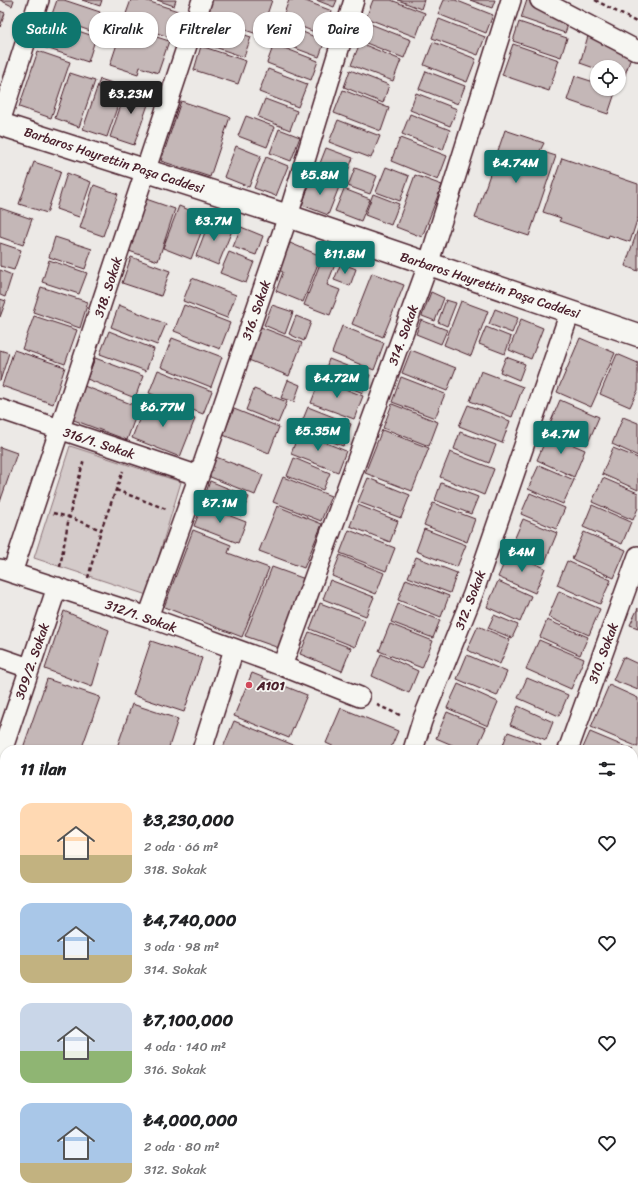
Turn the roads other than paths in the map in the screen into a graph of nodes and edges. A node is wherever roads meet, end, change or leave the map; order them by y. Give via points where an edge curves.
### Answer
1 (39, 0) edge
2 (202, 0) edge
3 (354, 0) edge
4 (510, 0) edge
5 (540, 0) edge
6 (638, 51) edge
7 (0, 123) edge
8 (146, 171) junction
9 (288, 216) junction
10 (428, 265) junction
11 (570, 312) junction
12 (638, 335) edge
13 (0, 409) edge
14 (60, 430) junction
15 (199, 476) junction
16 (638, 556) edge
17 (6, 571) edge
18 (57, 587) junction
19 (148, 617) junction
20 (234, 649) junction
21 (0, 658) edge
22 (282, 666) junction
23 (29, 668) junction
24 (360, 697) road end
25 (4, 745) edge
26 (204, 745) edge
27 (415, 745) edge
28 (570, 745) edge

1 - 7 street
2 - 8 street, 318. Sokak
3 - 9 street, 316. Sokak
4 - 10 street, 314. Sokak
5 - 6 street
7 - 8 main road, Barbaros Hayrettin Paşa Caddesi
8 - 9 main road, Barbaros Hayrettin Paşa Caddesi
8 - 14 street, 318. Sokak
9 - 10 main road, Barbaros Hayrettin Paşa Caddesi
9 - 15 street, 316. Sokak
10 - 11 main road, Barbaros Hayrettin Paşa Caddesi
10 - 22 street, 314. Sokak
11 - 12 main road, Barbaros Hayrettin Paşa Caddesi
11 - 27 street, 312. Sokak via 473,594
13 - 14 street, 316/1. Sokak
14 - 15 street, 316/1. Sokak
14 - 17 street, 318. Sokak
15 - 19 street, 316. Sokak
16 - 28 street, 310. Sokak
17 - 18 street, 312/1. Sokak
18 - 19 street, 312/1. Sokak
18 - 23 street, 309/2. Sokak
19 - 20 street, 312/1. Sokak
20 - 22 street, 312/1. Sokak
20 - 26 street
21 - 23 street
22 - 24 street, 312/1. Sokak
23 - 25 street, 309/2. Sokak

